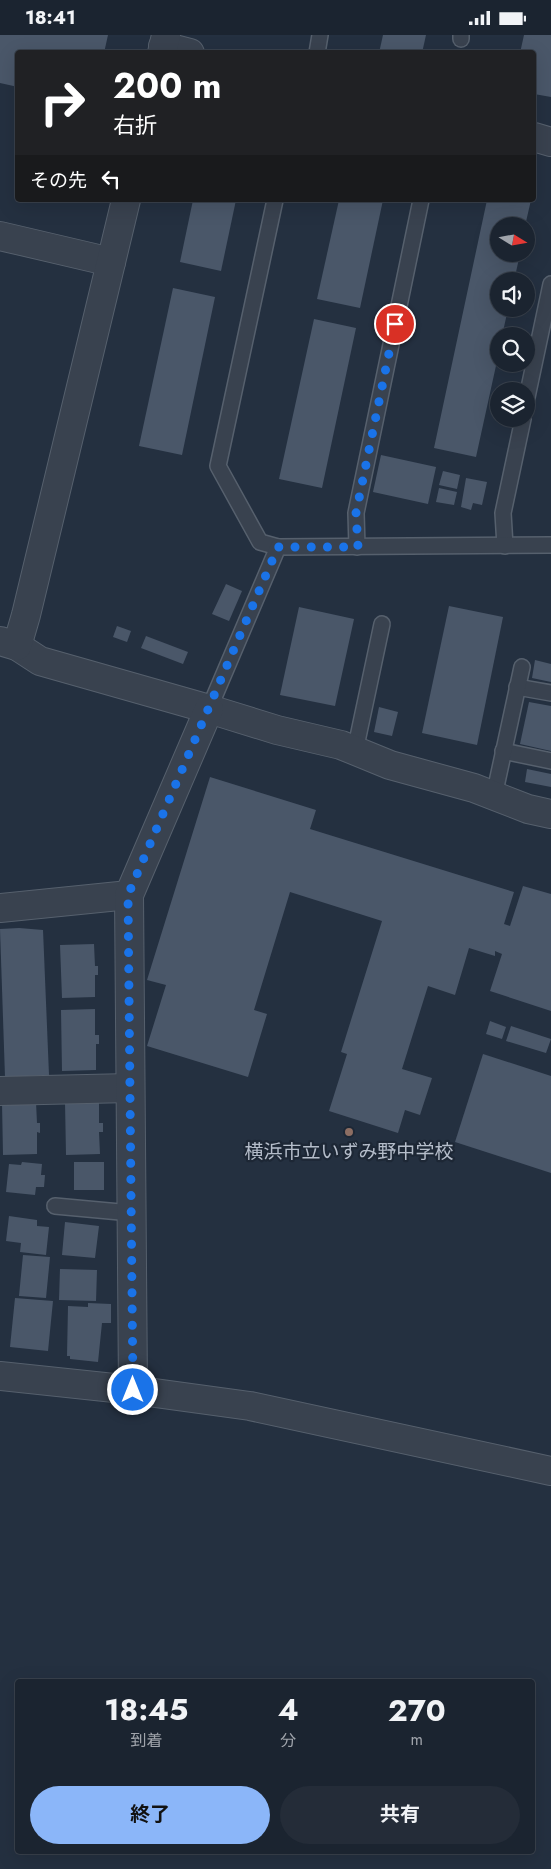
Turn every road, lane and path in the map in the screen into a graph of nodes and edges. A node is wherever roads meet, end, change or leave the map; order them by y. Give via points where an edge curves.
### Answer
1 (320, 35) edge
2 (164, 44) edge
3 (181, 50) edge
4 (318, 50) edge
5 (536, 138) edge
6 (551, 142) edge
7 (125, 202) edge
8 (275, 202) edge
9 (421, 202) edge
10 (0, 236) edge
11 (110, 262) junction
12 (551, 284) edge
13 (530, 382) edge
14 (521, 427) edge
15 (551, 545) edge
16 (505, 546) junction
17 (278, 547) junction
18 (358, 547) junction
19 (382, 624) dead end
20 (8, 644) edge
21 (522, 667) dead end
22 (518, 687) junction
23 (551, 693) edge
24 (209, 709) junction
25 (355, 751) junction
26 (503, 751) junction
27 (551, 761) edge
28 (494, 795) junction
29 (551, 814) edge
30 (128, 895) junction
31 (0, 908) edge
32 (130, 1088) junction
33 (0, 1091) edge
34 (54, 1206) dead end
35 (131, 1213) junction
36 (0, 1376) edge
37 (133, 1390) junction
38 (551, 1471) edge

1 - 4 lane
2 - 3 street
5 - 6 street
7 - 11 street
8 - 17 lane via 218,466 260,542
9 - 18 lane via 356,513
10 - 11 street
11 - 20 street via 26,615
12 - 13 lane
14 - 16 lane via 503,513
15 - 16 lane
16 - 18 lane
17 - 18 lane
17 - 24 lane
19 - 25 lane
20 - 24 street via 40,661
21 - 22 lane
22 - 23 lane
22 - 26 lane
24 - 25 street
24 - 30 street
25 - 28 street via 390,765
26 - 27 lane
26 - 28 lane
28 - 29 street via 528,809
30 - 31 street
30 - 32 street
32 - 33 street
32 - 35 street
34 - 35 lane
35 - 37 street
36 - 37 street
37 - 38 street via 250,1406

